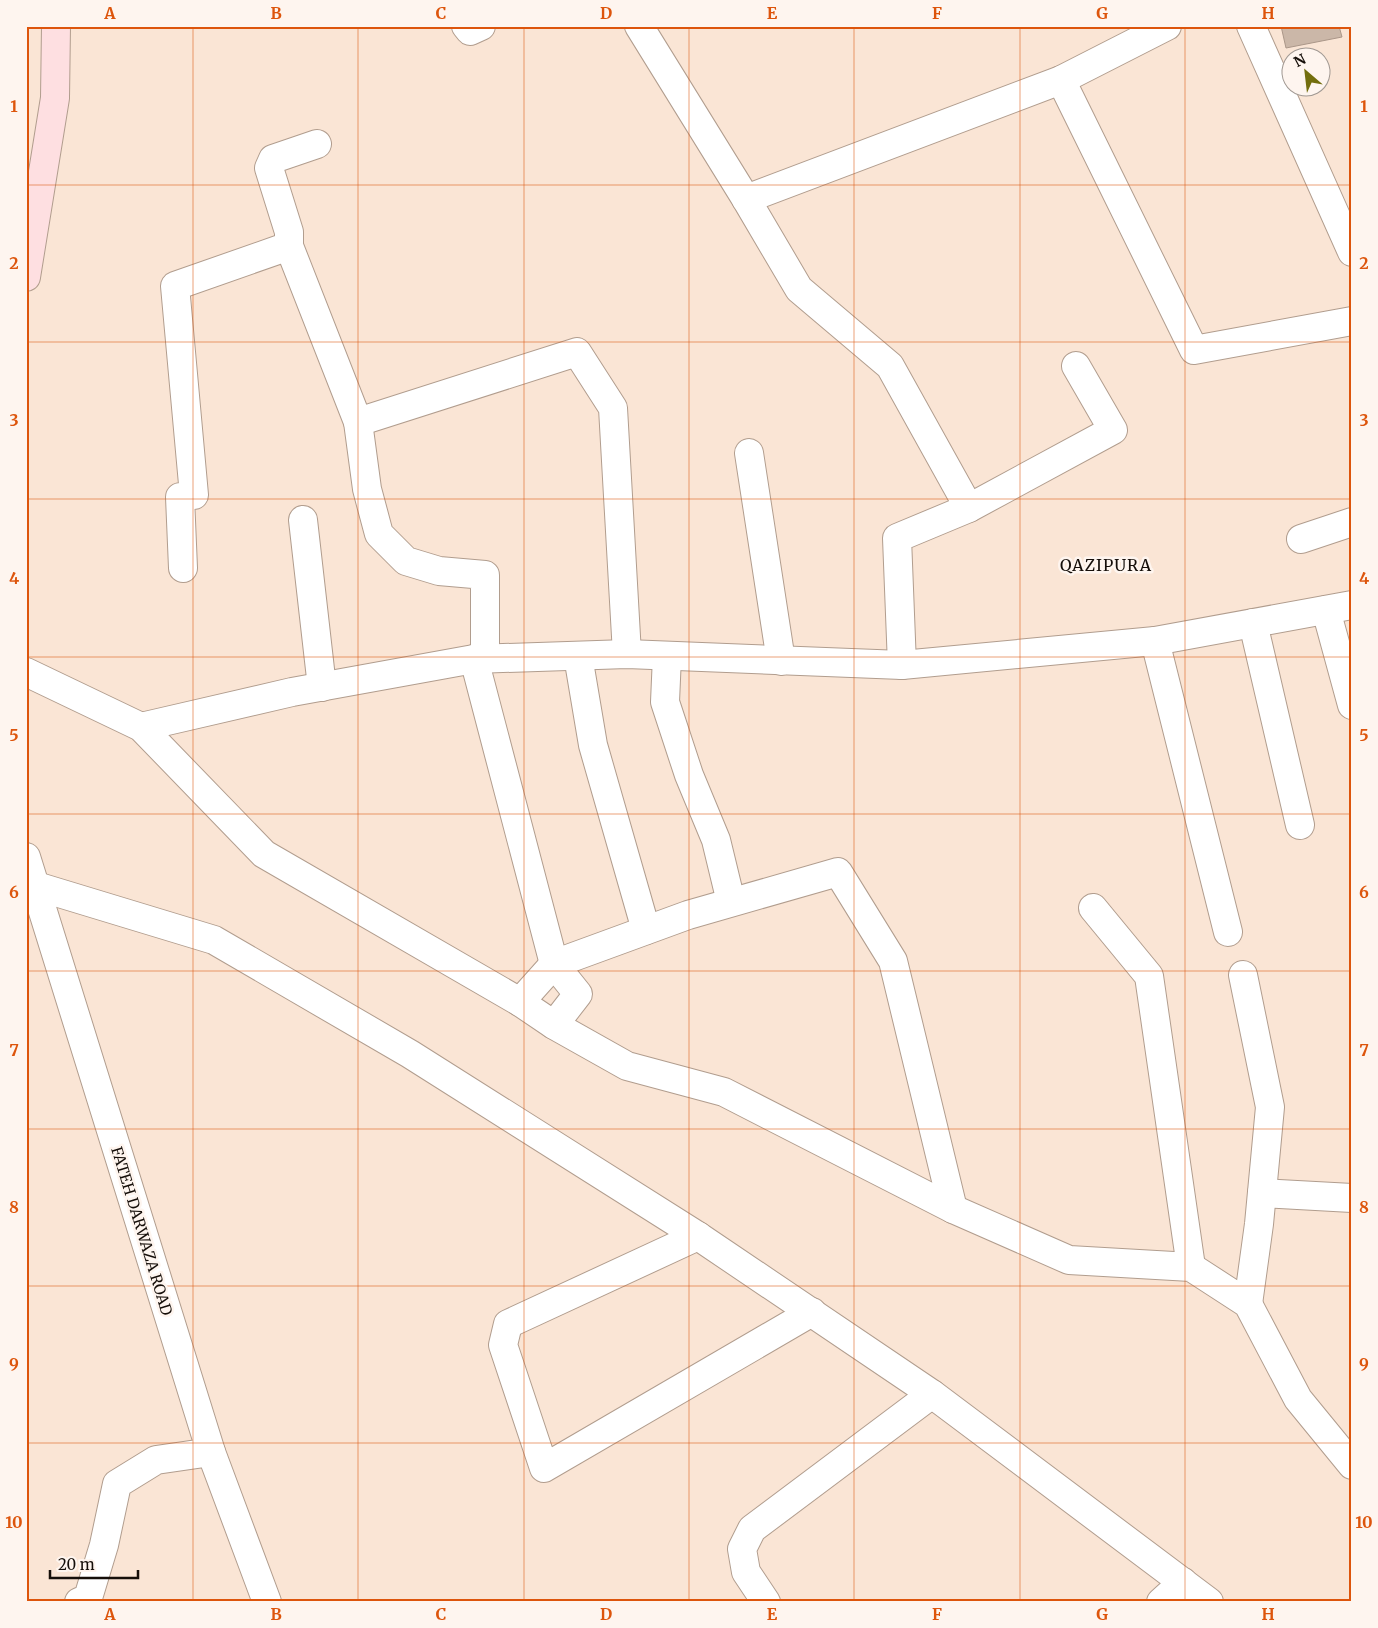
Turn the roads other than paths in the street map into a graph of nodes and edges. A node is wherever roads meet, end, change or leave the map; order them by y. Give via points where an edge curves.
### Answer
1 (56, 26) edge
2 (466, 26) edge
3 (481, 26) edge
4 (639, 26) edge
5 (1167, 26) edge
6 (1251, 26) edge
7 (1061, 80) junction
8 (317, 144) dead end
9 (746, 199) junction
10 (289, 246) junction
11 (1352, 252) edge
12 (26, 276) edge
13 (1352, 321) edge
14 (1076, 366) dead end
15 (358, 422) junction
16 (748, 453) dead end
17 (969, 508) junction
18 (304, 520) dead end
19 (1352, 522) edge
20 (1301, 539) dead end
21 (183, 568) dead end
22 (1339, 608) edge
23 (1253, 623) junction
24 (1155, 641) junction
25 (627, 654) junction
26 (578, 656) junction
27 (667, 656) junction
28 (480, 659) junction
29 (781, 660) junction
30 (902, 666) junction
31 (26, 672) edge
32 (322, 687) junction
33 (1352, 705) edge
34 (141, 727) junction
35 (1300, 825) dead end
36 (26, 857) edge
37 (36, 886) junction
38 (731, 902) junction
39 (1093, 908) dead end
40 (646, 930) junction
41 (1228, 932) dead end
42 (554, 964) junction
43 (1243, 974) dead end
44 (520, 1002) junction
45 (554, 1025) junction
46 (1262, 1193) junction
47 (1352, 1198) edge
48 (954, 1209) junction
49 (698, 1236) junction
50 (1191, 1267) junction
51 (1248, 1304) junction
52 (812, 1312) junction
53 (932, 1394) junction
54 (211, 1452) junction
55 (1352, 1464) edge
56 (1183, 1582) junction
57 (85, 1600) edge
58 (267, 1602) edge
59 (766, 1602) edge
60 (1161, 1602) edge
61 (1209, 1602) edge

1 - 12 main road via 55,98
2 - 3 street via 470,31
4 - 9 street
5 - 7 street
6 - 11 street
7 - 9 street
7 - 13 street via 1194,350
8 - 10 street via 273,160 269,168 288,232
9 - 17 street via 799,288 890,366
10 - 15 street
10 - 21 street via 175,286 194,496 180,497
14 - 17 street via 1113,430
15 - 25 street via 576,352 613,408
15 - 28 street via 367,489 379,534 406,561 438,571 485,575
16 - 29 street
17 - 30 street via 897,538
18 - 32 street
19 - 20 street
22 - 23 street
22 - 33 street
23 - 24 street
23 - 35 street
24 - 30 street
24 - 41 street
25 - 26 street
25 - 27 street
26 - 28 street
26 - 40 street via 594,745
27 - 29 street
27 - 38 street via 665,702 716,840
28 - 32 street
28 - 42 street
29 - 30 street
31 - 34 street
32 - 34 street
34 - 44 street via 264,854
36 - 37 street, FATEH DARWAZA ROAD
37 - 49 street via 214,940 410,1054
37 - 54 street, FATEH DARWAZA ROAD
38 - 40 street
38 - 48 street via 838,872 893,961
39 - 50 street via 1149,976
40 - 42 street
42 - 44 street
42 - 45 street via 578,994
43 - 46 street via 1270,1108
44 - 45 street
45 - 48 street via 627,1066 724,1092
46 - 47 street
46 - 51 street
48 - 50 street via 1069,1260
49 - 52 street
49 - 52 street via 508,1324 503,1345 544,1468
50 - 51 street
51 - 55 street via 1298,1399
52 - 53 street
53 - 56 street
53 - 59 street via 752,1529 742,1549 746,1572
54 - 57 street via 156,1460 117,1484 104,1545
54 - 58 street, FATEH DARWAZA ROAD
56 - 60 street
56 - 61 street

